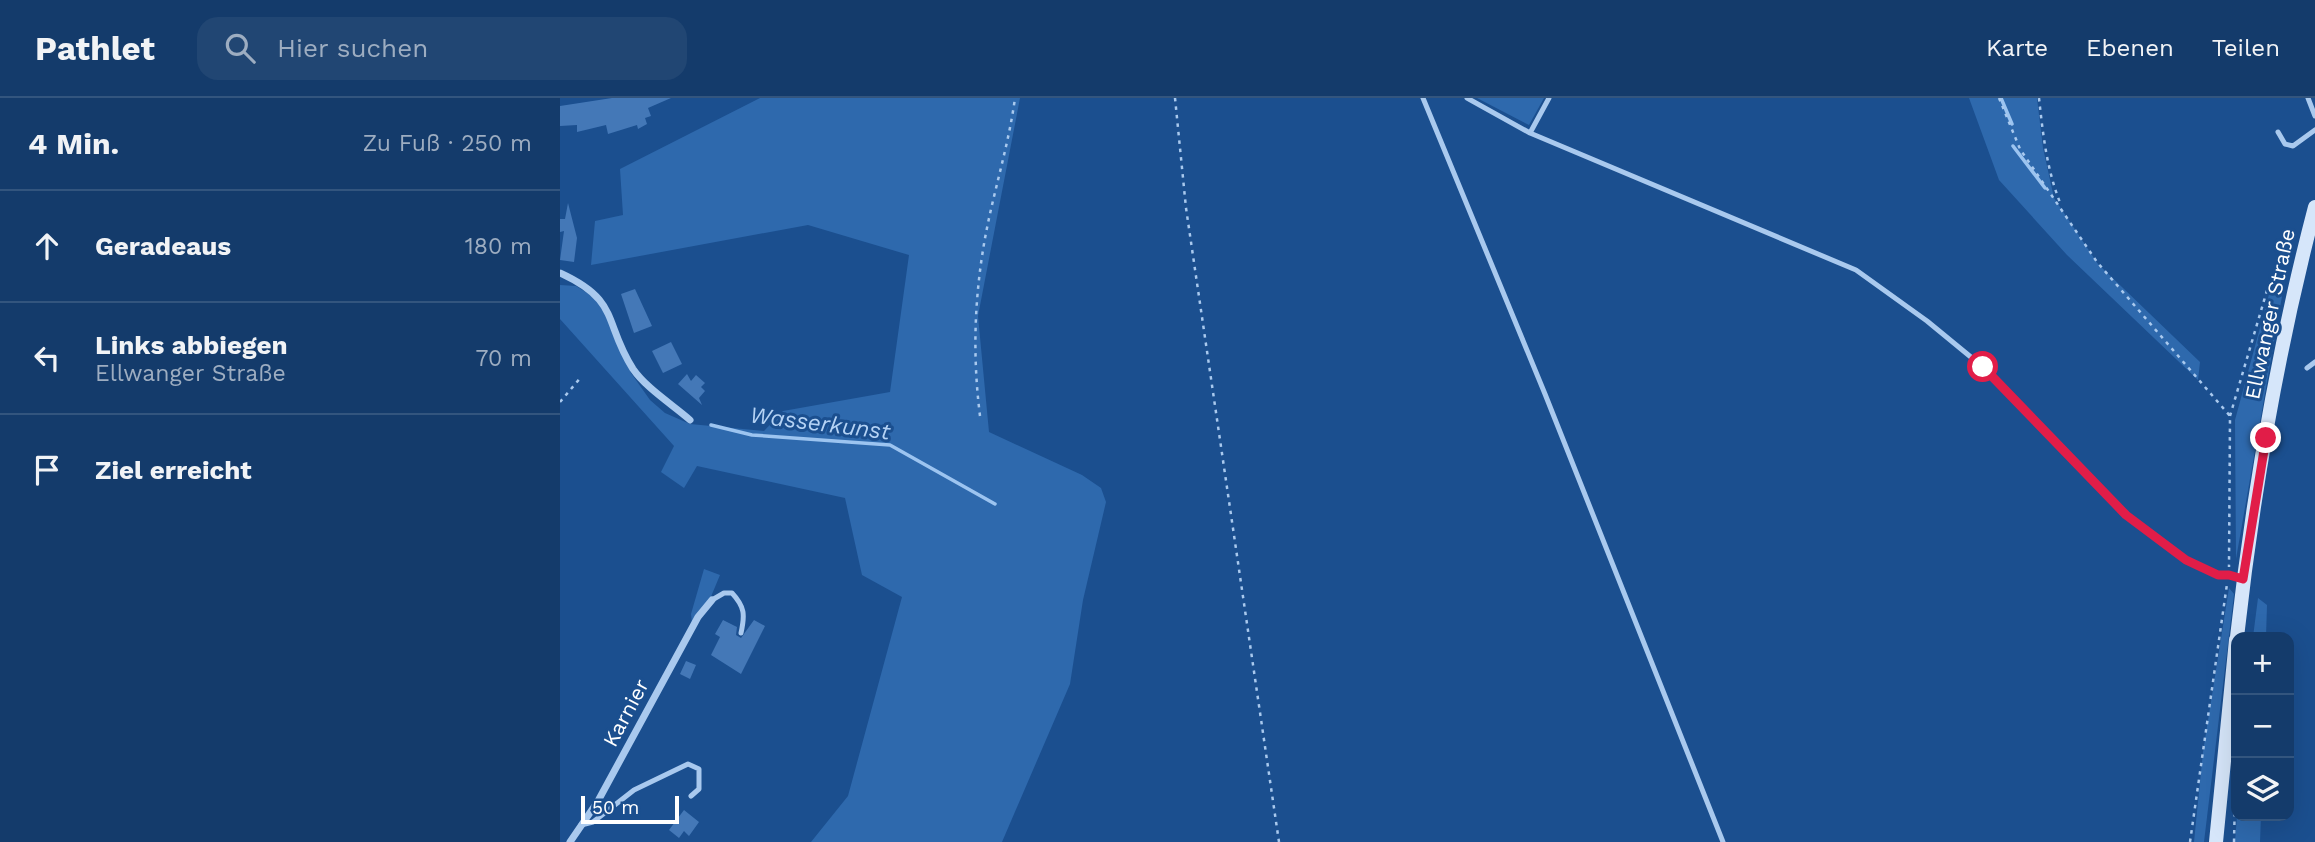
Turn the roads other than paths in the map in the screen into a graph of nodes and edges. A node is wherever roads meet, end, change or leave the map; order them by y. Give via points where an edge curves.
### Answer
1 (1423, 98) edge
2 (1467, 98) edge
3 (1549, 98) edge
4 (2308, 98) edge
5 (2315, 116) edge
6 (2315, 130) edge
7 (2278, 132) dead end
8 (1530, 133) junction
9 (2315, 207) edge
10 (560, 273) edge
11 (2315, 362) edge
12 (2306, 368) dead end
13 (690, 420) dead end
14 (2236, 577) junction
15 (712, 600) joint
16 (2236, 632) edge
17 (741, 633) dead end
18 (2231, 689) edge
19 (691, 796) dead end
20 (581, 825) junction
21 (570, 842) edge
22 (1723, 842) edge
23 (2216, 842) edge

1 - 22 lane
2 - 8 lane
3 - 8 lane
4 - 5 lane
6 - 7 lane via 2293,146 2285,144
8 - 14 lane via 1856,271 1983,367 2126,515 2186,560 2218,575
9 - 14 main road, Ellwanger Straße
10 - 13 street via 601,299 634,370
11 - 12 lane
14 - 16 main road, Ellwanger Straße
15 - 17 lane via 732,593 745,614
15 - 20 street, Karnier via 698,617
18 - 23 main road, Ellwanger Straße
19 - 20 lane via 699,789 701,777 699,769 688,764 634,790 593,822
20 - 21 street, Karnier

